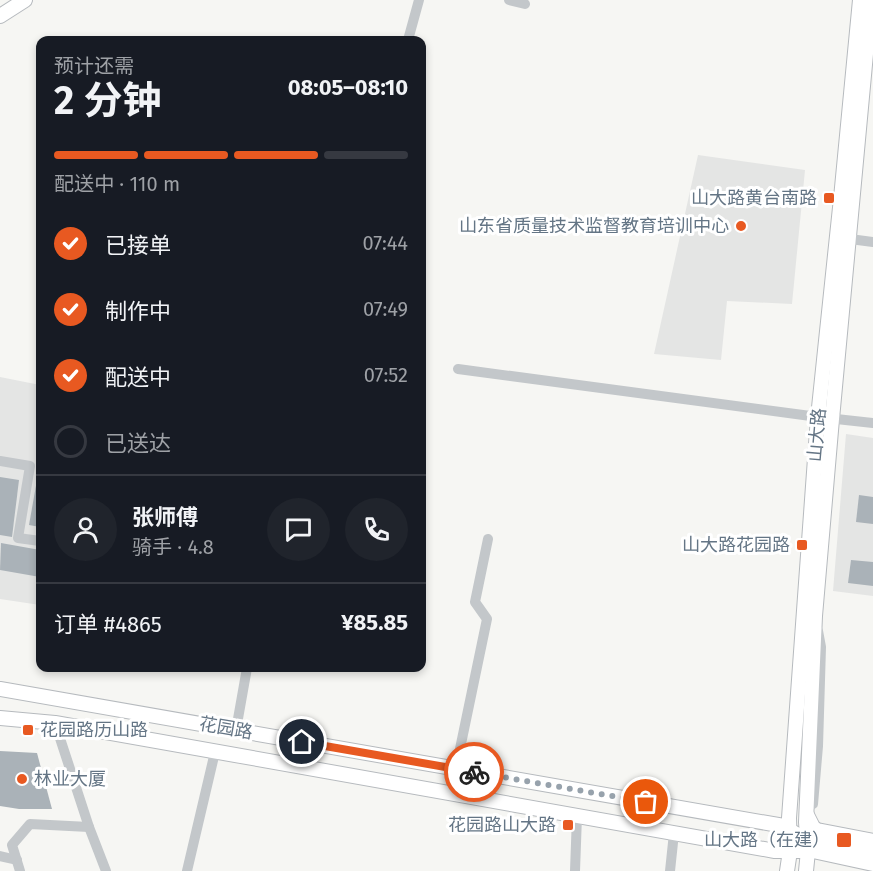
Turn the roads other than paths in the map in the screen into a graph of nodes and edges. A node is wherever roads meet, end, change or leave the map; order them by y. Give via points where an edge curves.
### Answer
1 (25, 0) edge
2 (419, 0) edge
3 (509, 0) edge
4 (860, 0) edge
5 (872, 0) edge
6 (525, 4) dead end
7 (0, 16) edge
8 (409, 36) edge
9 (849, 239) junction
10 (873, 242) edge
11 (458, 369) dead end
12 (825, 418) junction
13 (873, 423) edge
14 (0, 461) edge
15 (488, 539) dead end
16 (36, 540) edge
17 (246, 672) edge
18 (0, 689) edge
19 (0, 718) edge
20 (55, 723) junction
21 (236, 730) junction
22 (215, 752) junction
23 (456, 768) junction
24 (577, 816) junction
25 (809, 818) junction
26 (89, 827) junction
27 (790, 831) junction
28 (674, 833) junction
29 (873, 841) edge
30 (808, 845) junction
31 (790, 851) junction
32 (873, 854) edge
33 (0, 856) edge
34 (17, 860) junction
35 (873, 864) edge
36 (20, 871) edge
37 (106, 871) edge
38 (188, 871) edge
39 (575, 871) edge
40 (669, 871) edge
41 (787, 871) edge
42 (806, 871) edge

1 - 7 main road
2 - 8 street
3 - 6 street
4 - 12 main road, 山大路
5 - 9 main road, 山大路
9 - 10 street
9 - 12 main road, 山大路
11 - 12 street
12 - 13 street
12 - 25 main road, 山大路
12 - 27 main road, 山大路
14 - 16 street via 30,466 18,538
15 - 23 street via 475,602 487,619
17 - 21 street
18 - 21 main road, 花园路
19 - 20 main road, 花园路
20 - 22 main road, 花园路
20 - 26 street
21 - 23 main road, 花园路
22 - 24 main road, 花园路
22 - 38 street
23 - 27 main road, 花园路 via 780,825
24 - 28 main road, 花园路
24 - 39 street
25 - 29 main road via 817,830
25 - 30 main road, 山大路
26 - 34 street via 30,824 12,844
26 - 37 street
27 - 30 main road, 花园路
27 - 31 main road, 山大路
28 - 31 main road, 花园路
28 - 40 street
30 - 31 main road, 花园路
30 - 32 main road, 花园路
30 - 35 main road, 花园路
30 - 42 main road, 山大路
31 - 41 main road, 山大路
33 - 34 street
34 - 36 street

